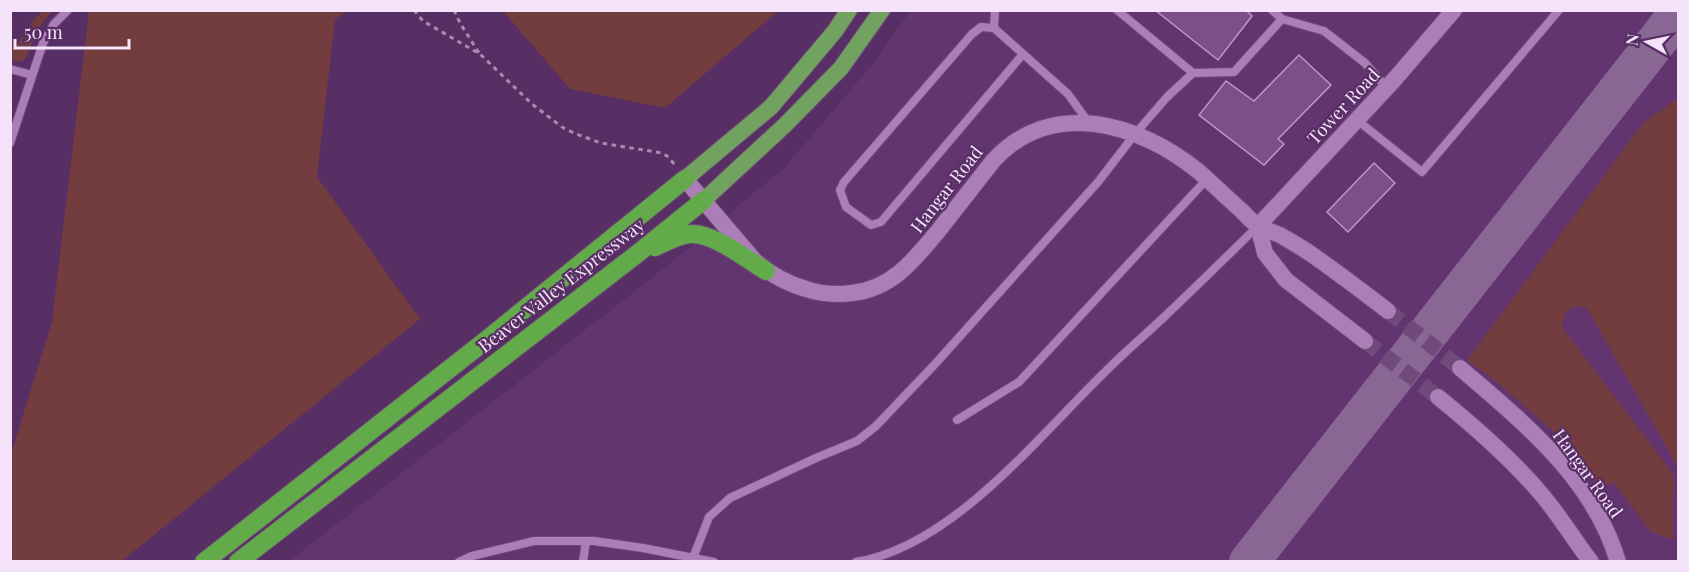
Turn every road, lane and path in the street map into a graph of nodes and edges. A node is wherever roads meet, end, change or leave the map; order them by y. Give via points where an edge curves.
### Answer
1 (68, 10) edge
2 (414, 10) edge
3 (454, 10) edge
4 (849, 10) edge
5 (882, 10) edge
6 (995, 10) edge
7 (1117, 10) edge
8 (1272, 10) edge
9 (1454, 10) edge
10 (1559, 10) edge
11 (1282, 19) junction
12 (994, 28) junction
13 (480, 54) junction
14 (1023, 54) junction
15 (10, 69) edge
16 (1193, 73) junction
17 (32, 75) junction
18 (1387, 88) junction
19 (1357, 120) junction
20 (1090, 123) junction
21 (1135, 134) junction
22 (10, 143) edge
23 (685, 179) junction
24 (1207, 179) junction
25 (704, 200) junction
26 (1258, 226) junction
27 (637, 254) junction
28 (766, 271) junction
29 (1388, 311) tunnel mouth
30 (1365, 341) tunnel mouth
31 (1460, 368) tunnel mouth
32 (1438, 398) tunnel mouth
33 (957, 420) dead end
34 (586, 541) junction
35 (693, 558) junction
36 (204, 561) edge
37 (238, 561) edge
38 (459, 561) edge
39 (583, 561) edge
40 (714, 561) edge
41 (855, 561) edge
42 (1591, 561) edge
43 (1618, 561) edge

1 - 17 lane via 48,34
2 - 13 path via 423,21
3 - 13 path
4 - 23 highway, Beaver Valley Expressway via 836,31 771,107
5 - 25 highway, Beaver Valley Expressway via 841,68
6 - 12 lane
7 - 16 lane
8 - 11 lane
9 - 18 street, Tower Road
10 - 19 lane via 1422,172
11 - 16 lane via 1234,72
11 - 18 lane via 1324,31 1365,63
12 - 14 lane
12 - 14 lane via 981,27 972,34 844,182 840,190 846,207 871,225 881,222
13 - 23 path via 562,127 589,140 662,153
14 - 20 lane via 1068,94
15 - 17 lane
16 - 21 lane
17 - 22 lane
18 - 19 street, Tower Road
19 - 26 street, Tower Road
20 - 21 street, Hangar Road
20 - 28 street, Hangar Road via 1041,128 1004,149 923,251 883,284 861,292 826,294
21 - 24 street, Hangar Road via 1166,149
21 - 35 lane via 1090,191 876,426 857,441 730,498 709,517
23 - 25 street, Hangar Road
23 - 36 highway, Beaver Valley Expressway
24 - 26 street, Hangar Road
24 - 33 lane via 1019,382
25 - 27 highway, Beaver Valley Expressway
25 - 28 street, Hangar Road
26 - 29 street, Hangar Road via 1310,253
26 - 30 street via 1265,253 1286,280
26 - 41 lane via 966,507 921,537 875,558
27 - 28 highway via 681,236 699,235 716,240
27 - 37 highway, Beaver Valley Expressway
31 - 43 street, Hangar Road via 1552,451 1607,530
32 - 42 street via 1527,477
34 - 35 lane
34 - 38 lane via 534,541
34 - 39 lane
35 - 40 lane

